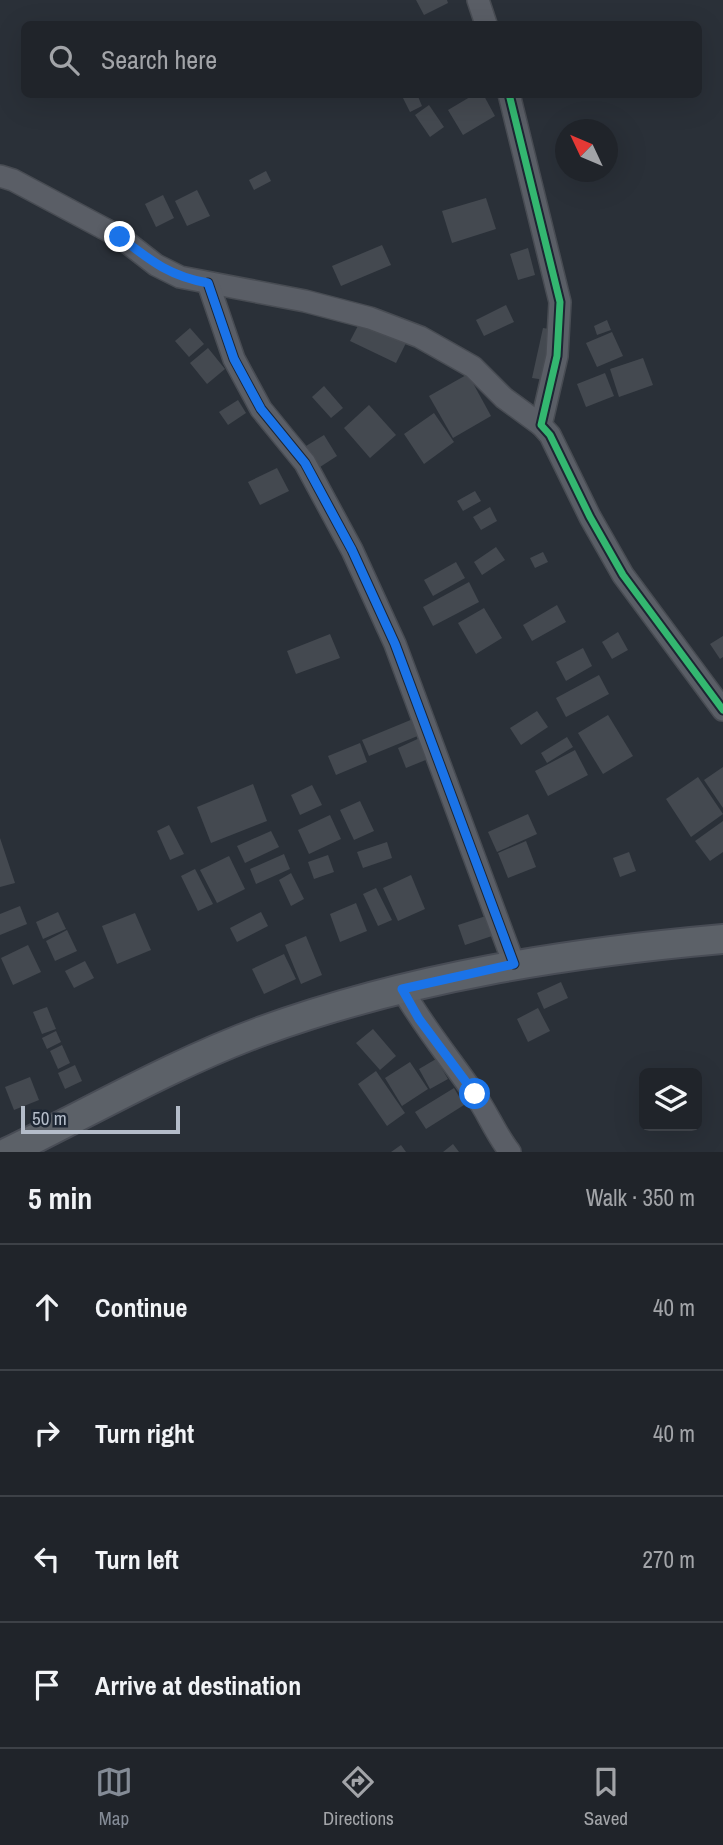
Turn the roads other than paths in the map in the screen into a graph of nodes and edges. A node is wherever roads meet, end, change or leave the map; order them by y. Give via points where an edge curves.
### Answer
1 (478, 0) edge
2 (485, 21) edge
3 (510, 98) edge
4 (0, 176) edge
5 (208, 283) junction
6 (541, 425) junction
7 (723, 710) edge
8 (723, 939) edge
9 (514, 964) junction
10 (402, 989) junction
11 (8, 1152) edge
12 (510, 1152) edge

1 - 2 street
3 - 6 street via 561,302 557,356
4 - 5 street via 120,237 180,278
5 - 6 street via 304,300 420,337 473,367
5 - 9 street via 234,359 261,409 305,463 389,632
6 - 7 street via 623,575
8 - 9 main road
9 - 10 main road
10 - 11 main road via 260,1032
10 - 12 street

